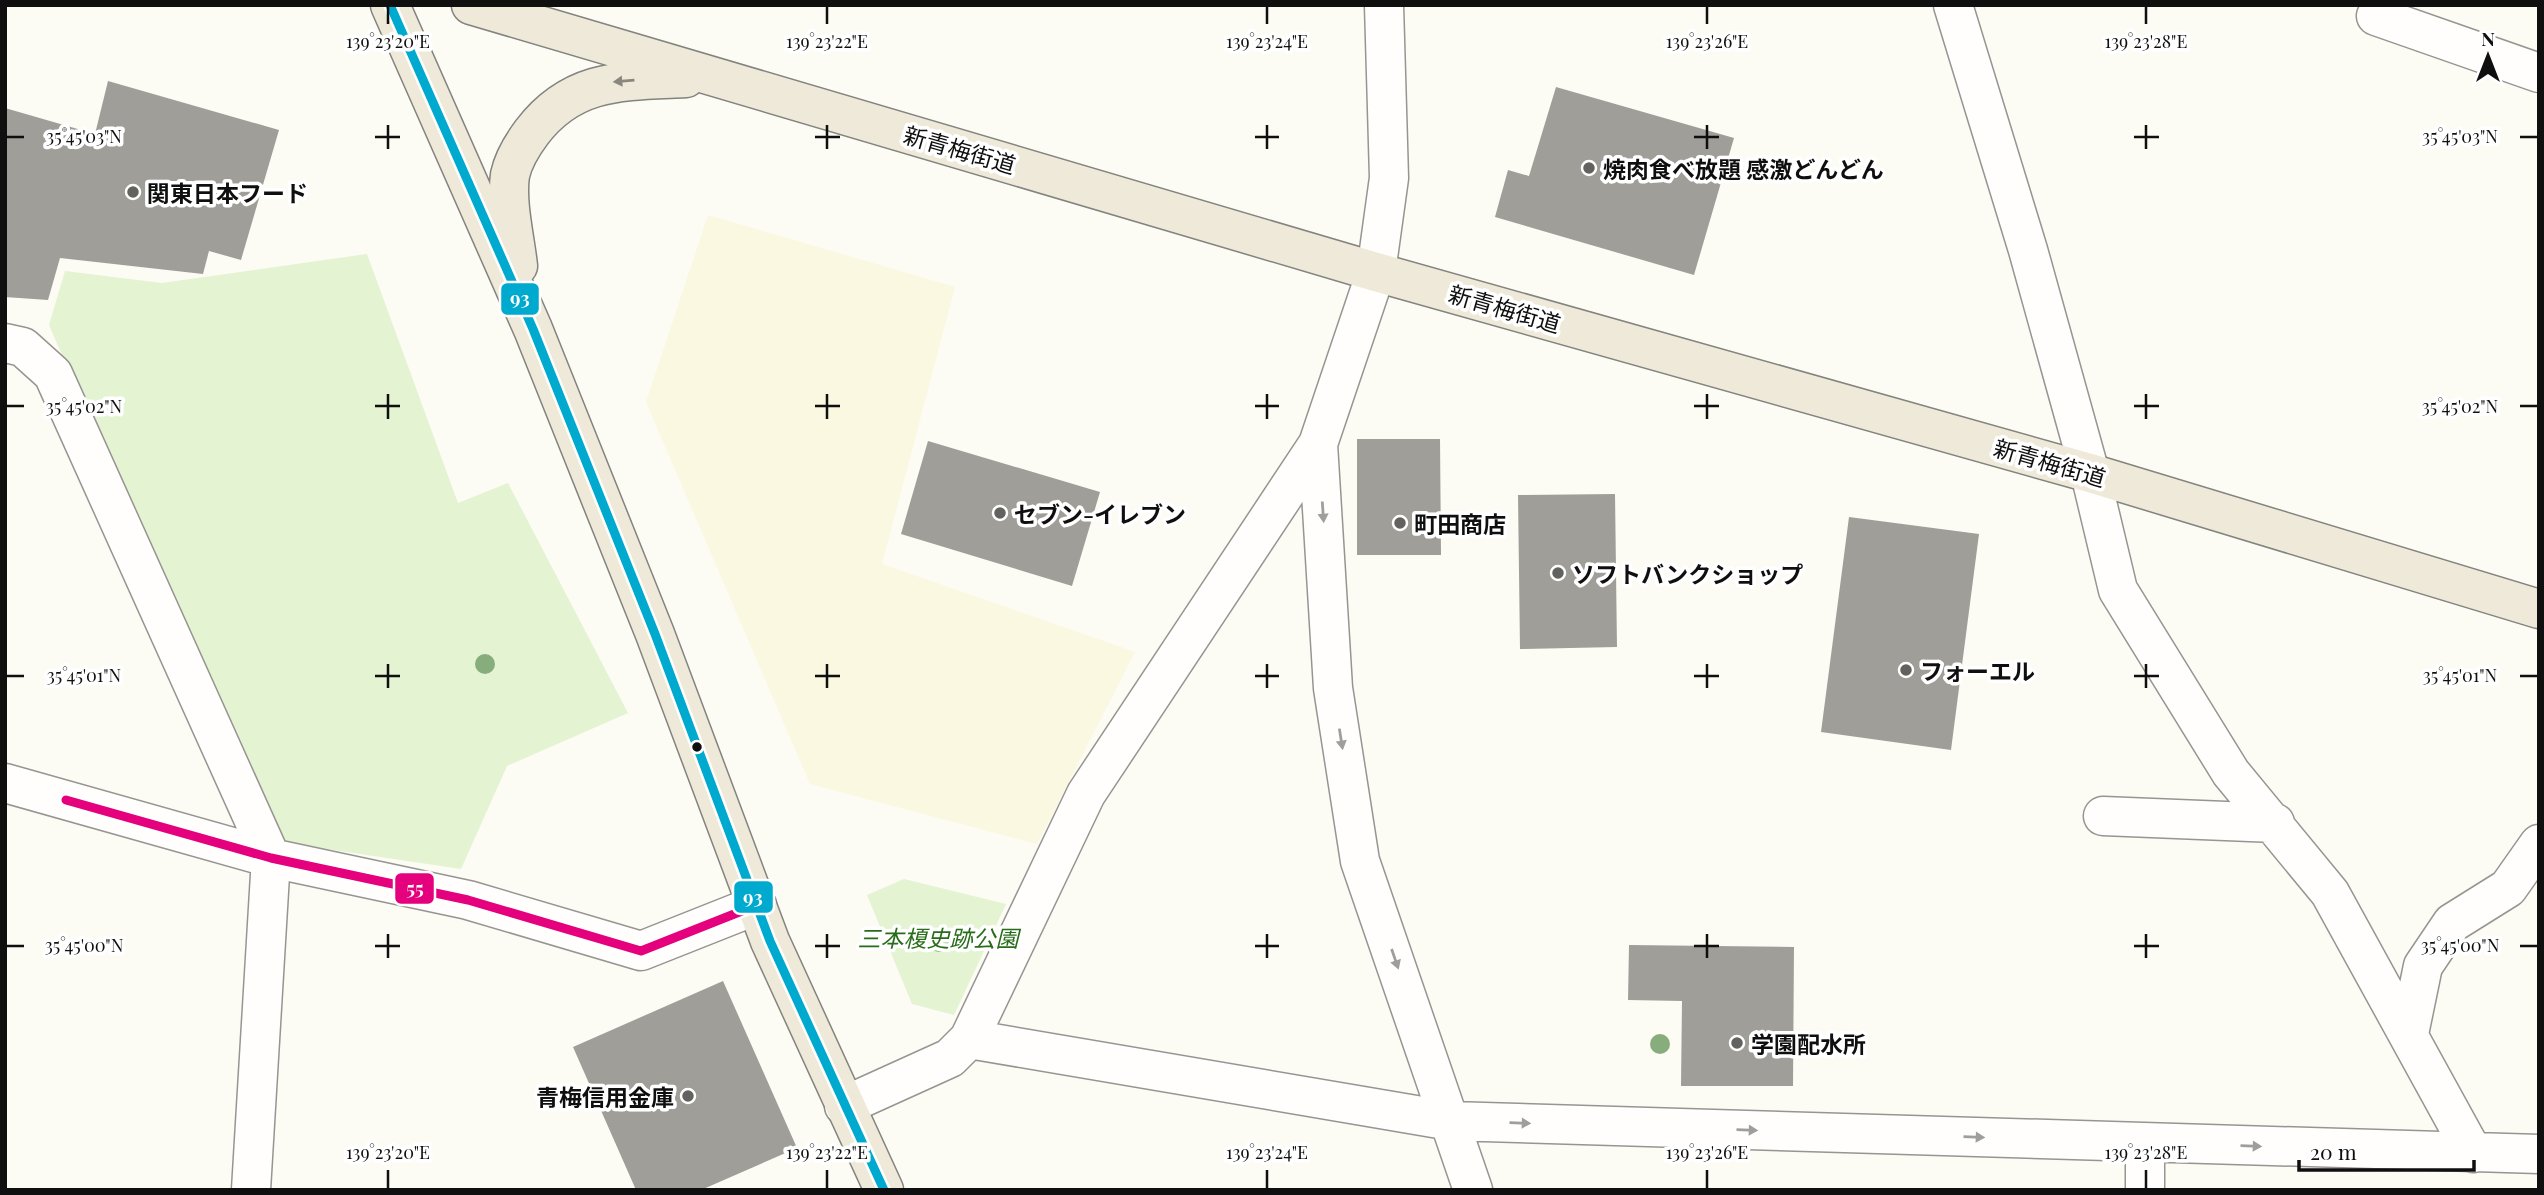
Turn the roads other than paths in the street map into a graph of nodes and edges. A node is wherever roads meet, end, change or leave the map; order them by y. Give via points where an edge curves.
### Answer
1 (390, 5) edge
2 (471, 5) edge
3 (1384, 5) edge
4 (1952, 5) edge
5 (2376, 16) dead end
6 (2539, 73) edge
7 (716, 77) junction
8 (1376, 272) junction
9 (533, 329) junction
10 (5, 343) edge
11 (1318, 444) junction
12 (2090, 473) junction
13 (2539, 609) edge
14 (5, 783) edge
15 (2103, 816) dead end
16 (2275, 824) junction
17 (2539, 844) edge
18 (271, 858) junction
19 (757, 905) junction
20 (2409, 1034) junction
21 (969, 1039) junction
22 (844, 1106) junction
23 (1451, 1121) junction
24 (2146, 1143) junction
25 (2473, 1153) junction
26 (2539, 1154) edge
27 (251, 1190) edge
28 (884, 1190) edge
29 (1473, 1190) edge
30 (2145, 1190) edge

1 - 9 main road
2 - 7 main road, 新青梅街道
3 - 8 street via 1389,178
4 - 12 street via 2028,250
5 - 6 street
7 - 8 main road, 新青梅街道
7 -> 9 main road via 607,83 586,90 546,114 524,143 510,175 518,269
8 - 11 street
8 - 12 main road, 新青梅街道
9 - 19 main road
10 - 18 street via 23,347 53,374
11 - 21 street via 1086,794
11 -> 23 street via 1334,688 1360,861
12 - 13 main road, 新青梅街道
12 - 16 street via 2118,590 2231,773
14 - 18 street
15 - 16 street
16 - 20 street via 2330,893
17 - 20 street via 2508,888 2452,923 2423,966
18 - 19 street via 468,900 641,951
18 - 27 street
19 - 22 main road
20 - 25 street
21 - 22 street via 950,1058
21 - 23 street
22 - 28 main road
23 -> 24 street
23 - 29 street
24 -> 25 street
24 - 30 street
25 - 26 street

